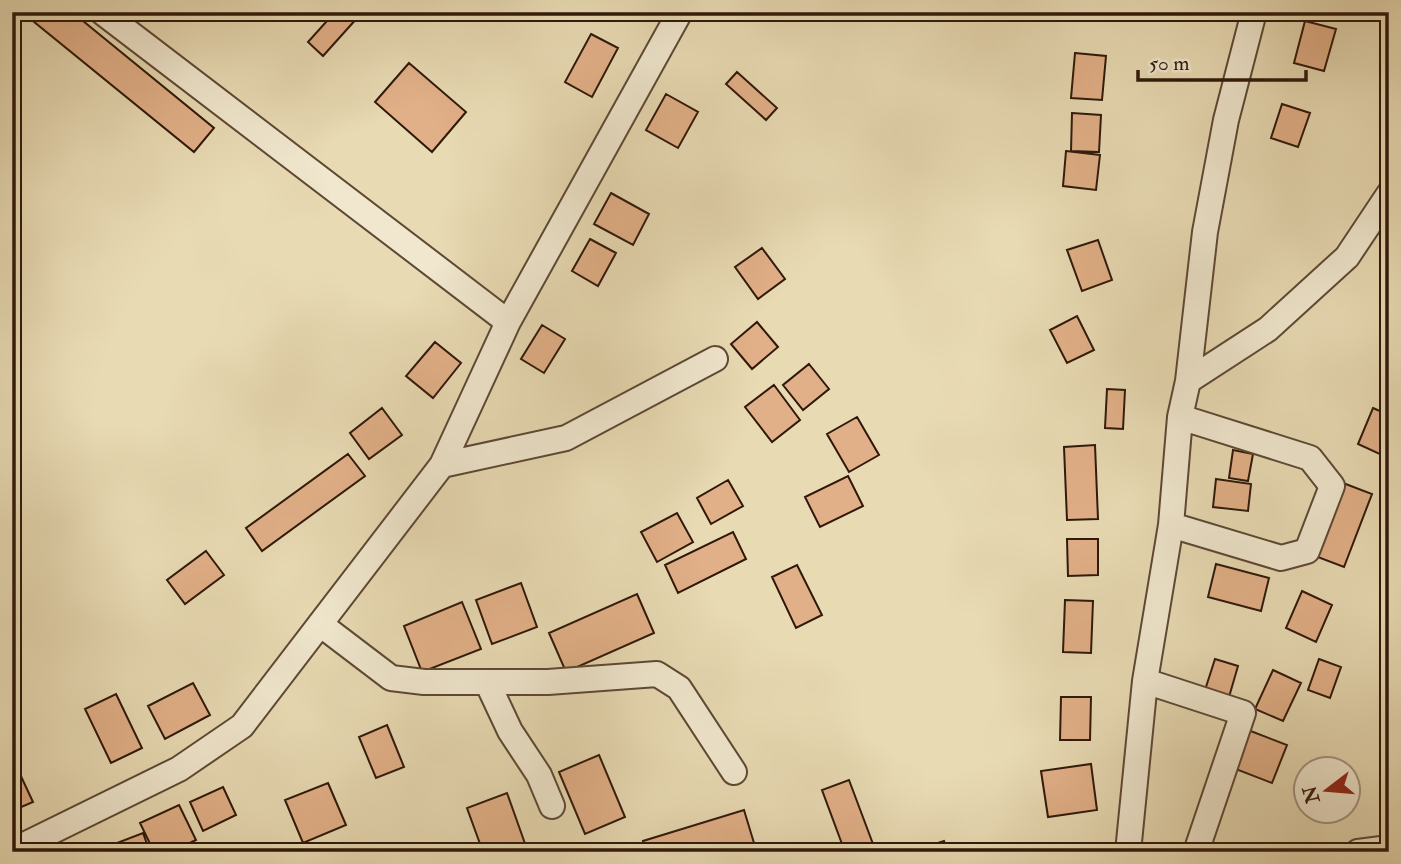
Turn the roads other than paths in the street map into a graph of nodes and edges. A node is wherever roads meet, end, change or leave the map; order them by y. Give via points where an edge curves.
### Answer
1 (102, 12) edge
2 (680, 12) edge
3 (1254, 12) edge
4 (1389, 194) edge
5 (508, 322) junction
6 (715, 359) dead end
7 (1188, 381) junction
8 (1180, 417) junction
9 (442, 465) junction
10 (1171, 525) junction
11 (320, 624) junction
12 (1145, 681) junction
13 (487, 682) junction
14 (734, 772) dead end
15 (552, 806) dead end
16 (1389, 848) edge
17 (12, 851) edge
18 (1128, 852) edge
19 (1196, 852) edge
20 (1358, 852) edge

1 - 5 street
2 - 5 street
3 - 7 street via 1226,120 1205,232
4 - 7 street via 1347,257 1268,329
5 - 9 street
6 - 9 street via 566,438
7 - 8 street
8 - 10 street
8 - 10 street via 1310,458 1332,486 1307,551 1281,558
9 - 11 street
10 - 12 street
11 - 13 street via 391,678
11 - 17 street via 242,726 179,769
12 - 18 street
12 - 19 street via 1243,713
13 - 14 street via 657,674 679,688
13 - 15 street
16 - 20 street

